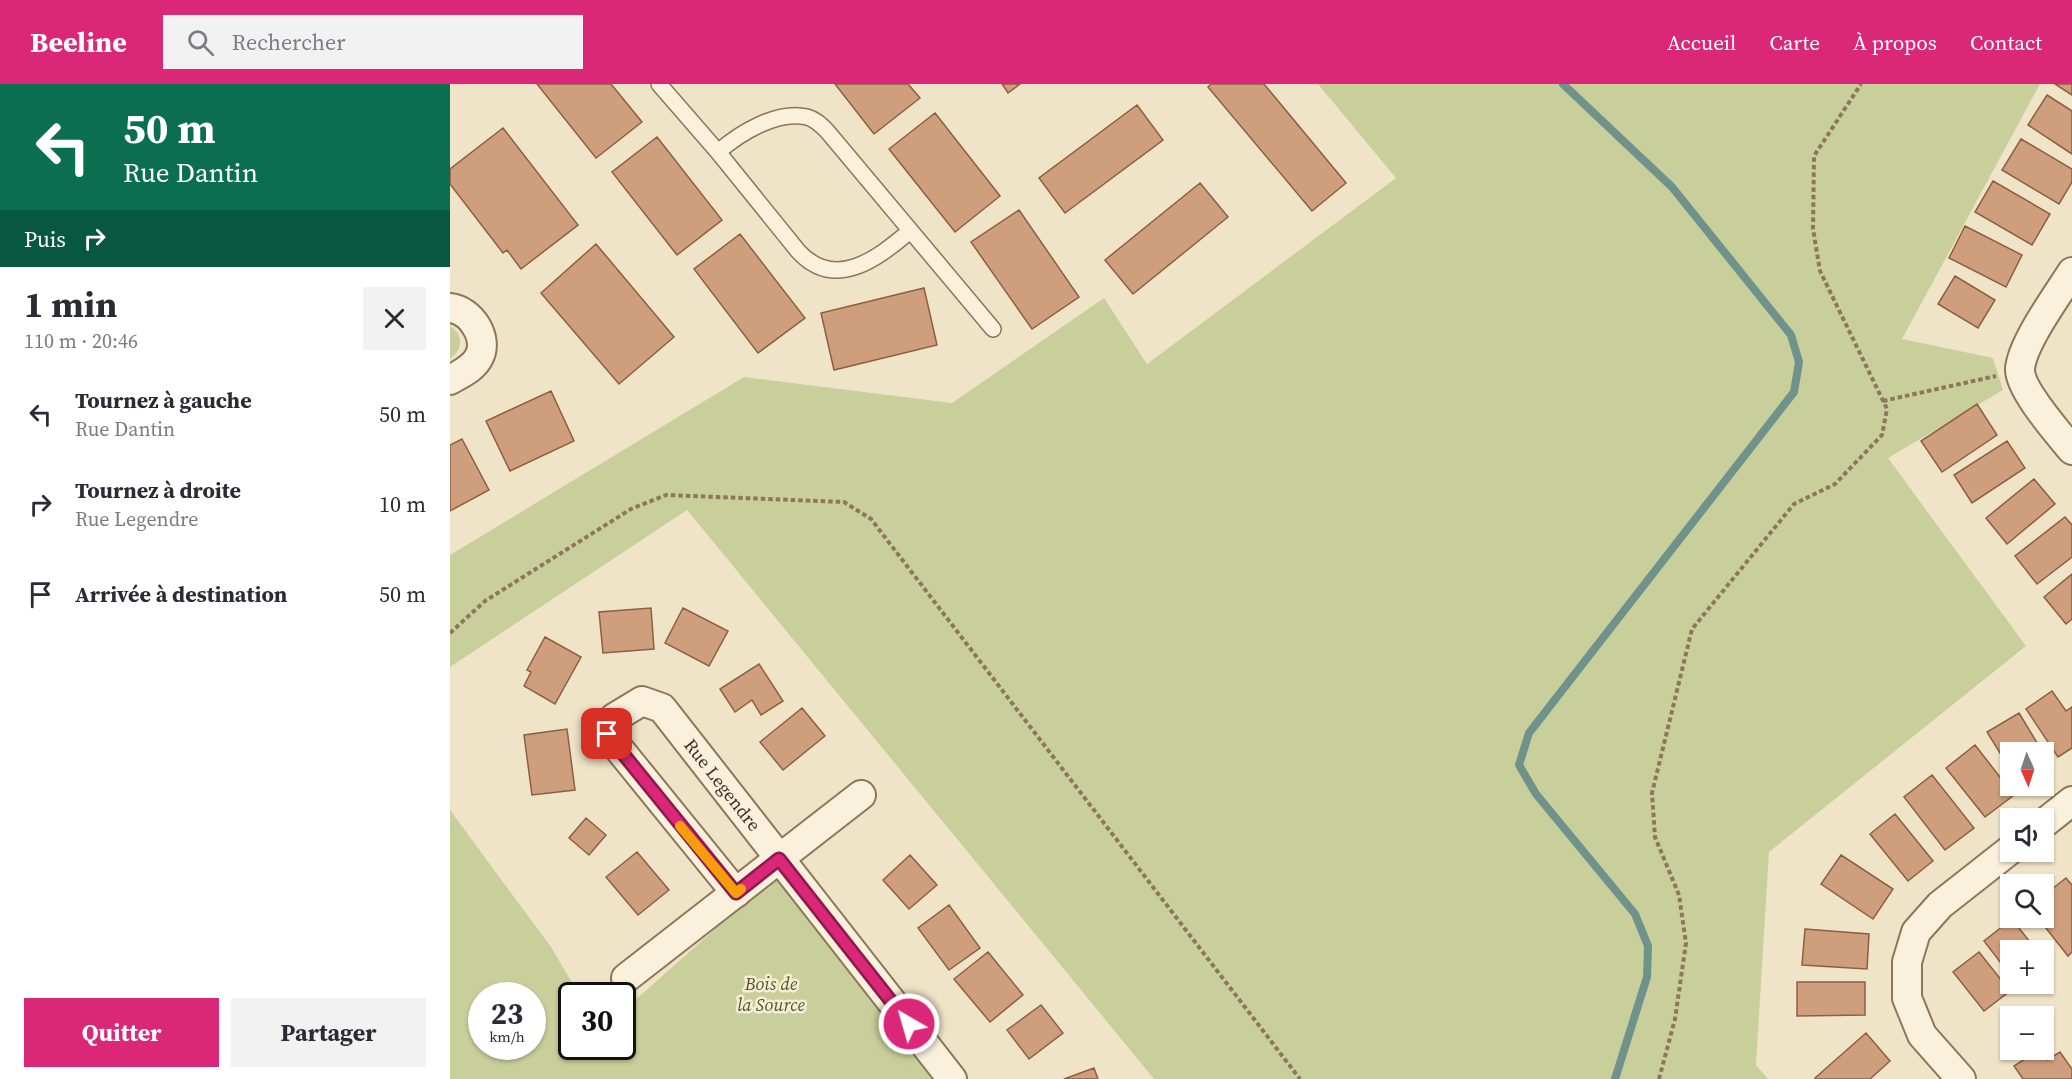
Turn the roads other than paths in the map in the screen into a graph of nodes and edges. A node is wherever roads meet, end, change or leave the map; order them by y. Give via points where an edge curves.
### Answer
1 (659, 84) edge
2 (718, 152) junction
3 (910, 231) junction
4 (2072, 272) edge
5 (450, 309) edge
6 (993, 329) dead end
7 (450, 380) edge
8 (2072, 450) edge
9 (861, 795) dead end
10 (2072, 801) edge
11 (2054, 815) edge
12 (2000, 858) edge
13 (779, 859) junction
14 (736, 893) junction
15 (626, 978) dead end
16 (952, 1079) edge
17 (1961, 1079) edge

1 - 2 lane
2 - 3 lane via 758,124 800,116 809,118 827,130
2 - 3 lane via 798,251 816,266 839,269 870,262
3 - 6 lane
4 - 8 street via 2025,349 2020,371 2039,408
5 - 7 street via 465,313 479,331 482,351 472,367
9 - 13 street
10 - 11 street
12 - 17 street via 1940,905 1916,932 1907,962 1907,998 1922,1035
13 - 14 street
13 - 14 street, Rue Legendre via 662,708 642,701 614,718 607,734
13 - 16 street, Rue Legendre
14 - 15 street

